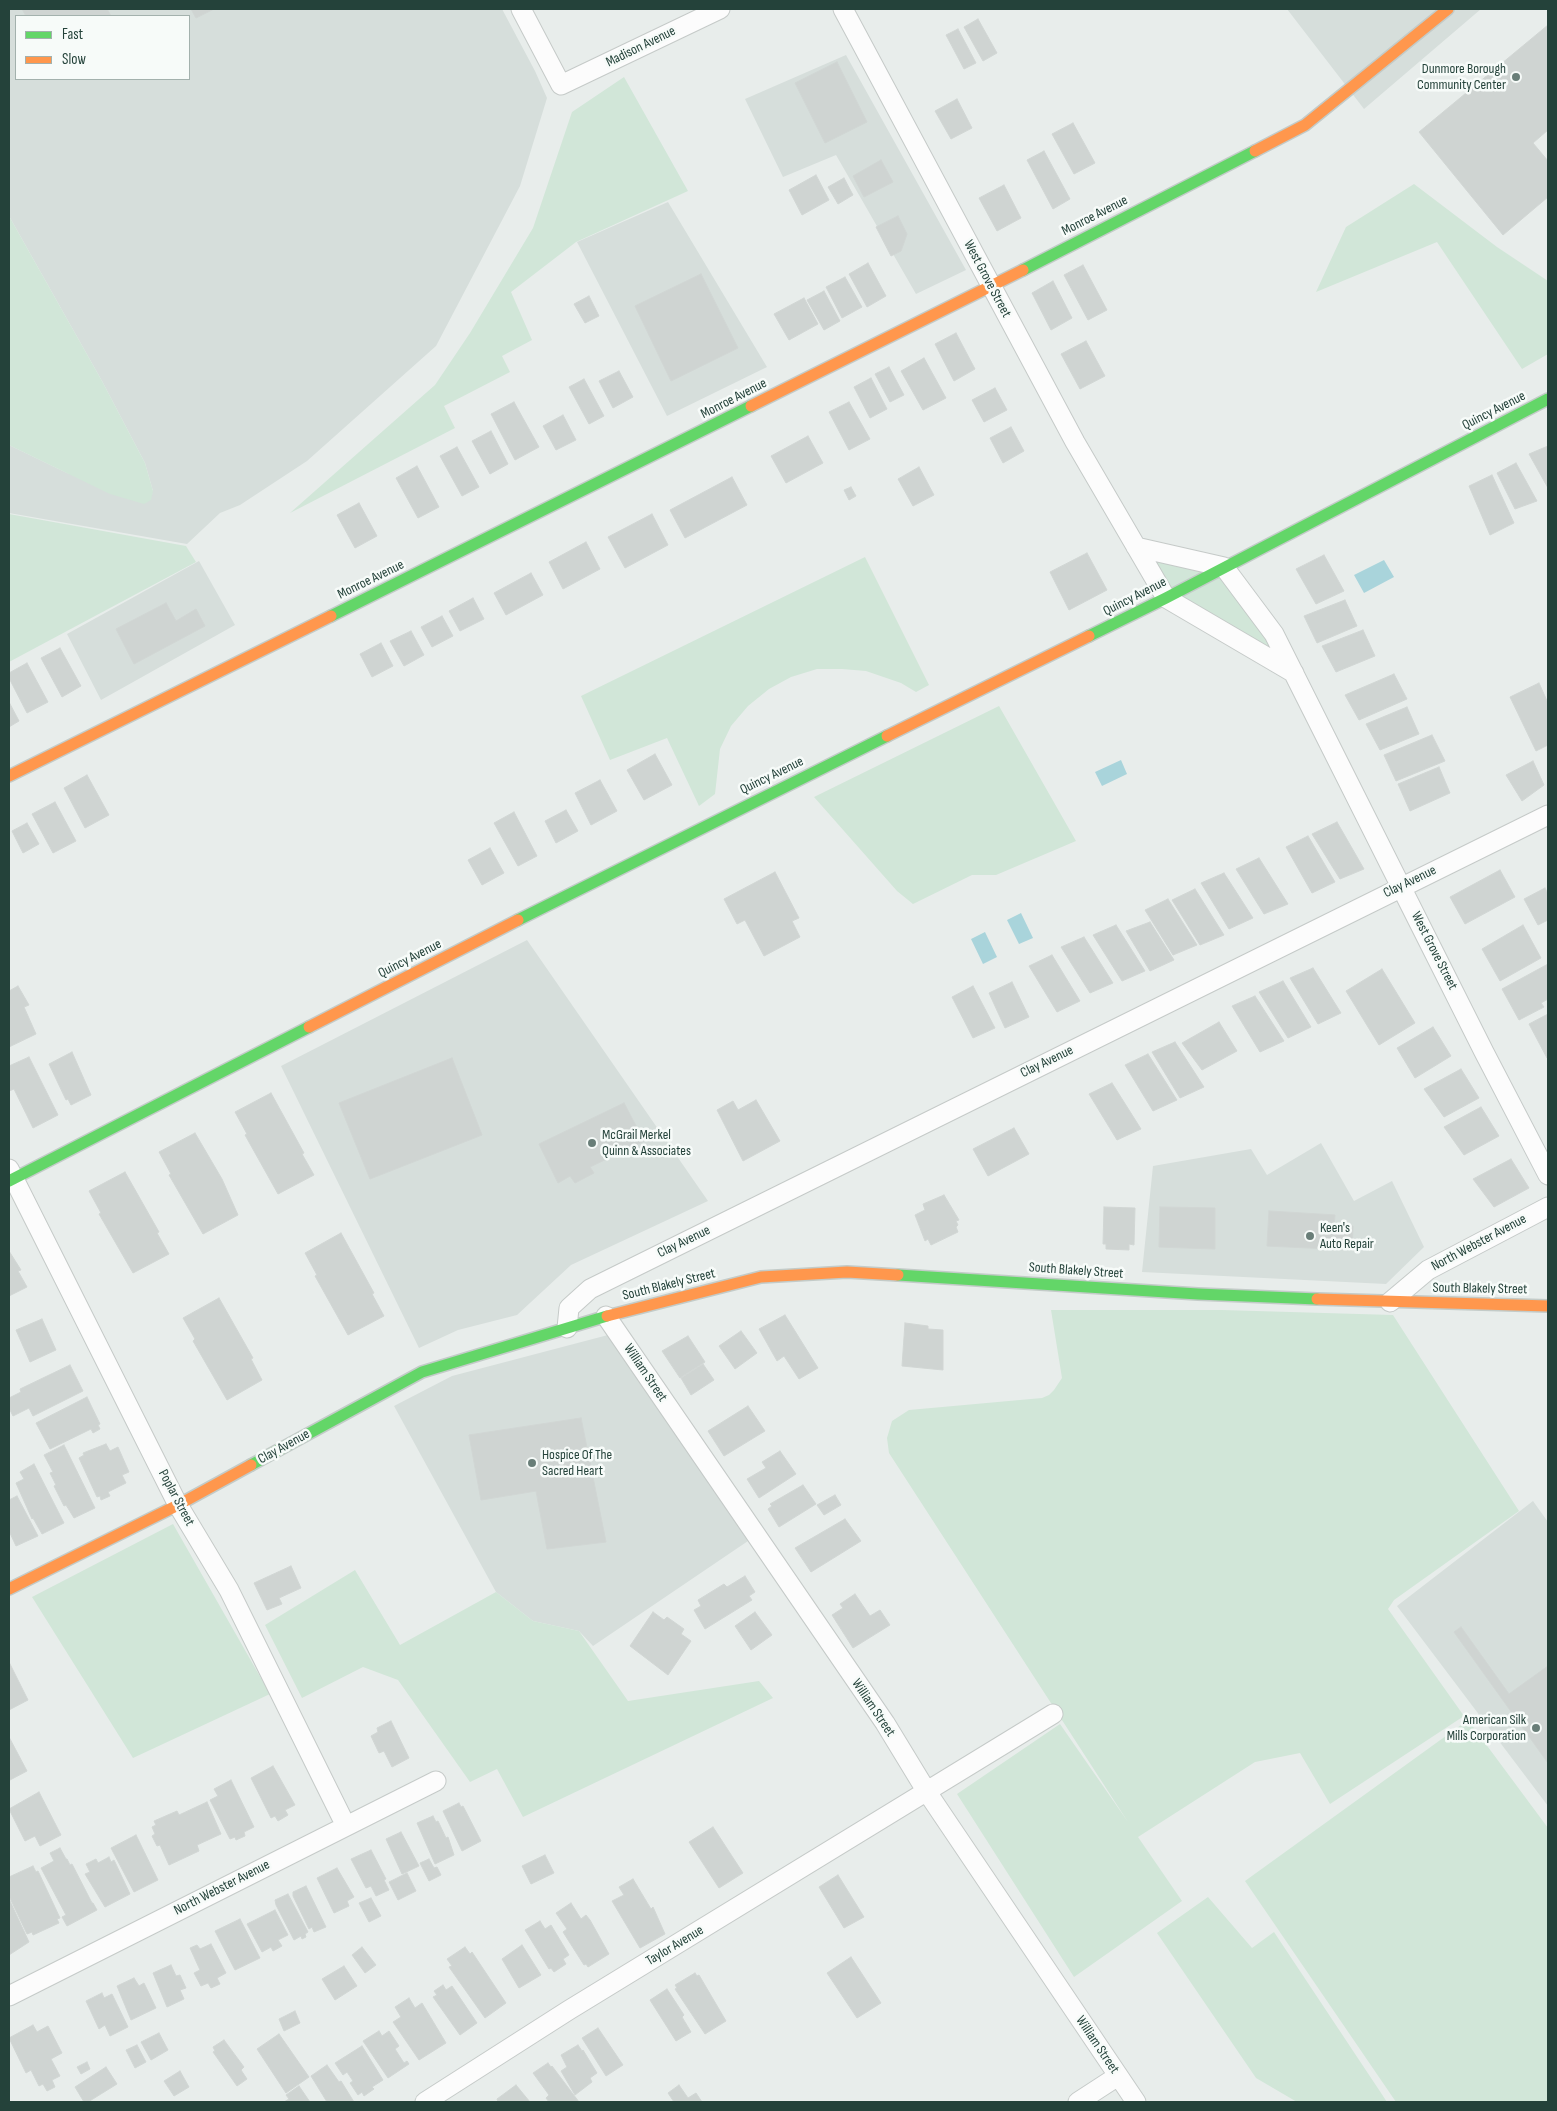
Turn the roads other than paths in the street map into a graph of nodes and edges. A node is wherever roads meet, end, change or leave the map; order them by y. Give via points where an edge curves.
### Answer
1 (521, 9) edge
2 (720, 9) edge
3 (843, 9) edge
4 (1448, 9) edge
5 (990, 287) junction
6 (1548, 400) edge
7 (1136, 547) junction
8 (1224, 567) junction
9 (1166, 598) junction
10 (1294, 673) junction
11 (9, 776) edge
12 (1548, 814) edge
13 (1401, 886) junction
14 (1548, 1175) edge
15 (10, 1176) edge
16 (1548, 1207) edge
17 (1390, 1302) junction
18 (1548, 1306) edge
19 (606, 1316) junction
20 (567, 1328) junction
21 (178, 1505) junction
22 (9, 1589) edge
23 (1053, 1714) dead end
24 (436, 1781) dead end
25 (927, 1792) junction
26 (346, 1826) junction
27 (9, 1996) edge
28 (1118, 2076) junction
29 (425, 2102) edge
30 (1078, 2102) edge
31 (1136, 2102) edge

1 - 2 street, Madison Avenue via 561,85
3 - 5 street, West Grove Street
4 - 5 street, Monroe Avenue via 1305,125
5 - 7 street, West Grove Street
5 - 11 street, Monroe Avenue
6 - 8 street, Quincy Avenue
7 - 8 street
7 - 9 street, West Grove Street
8 - 9 street, Quincy Avenue
8 - 10 street, West Grove Street via 1274,634
9 - 10 street, West Grove Street
9 - 15 street, Quincy Avenue via 648,854
10 - 13 street, West Grove Street
12 - 13 street, Clay Avenue
13 - 14 street, West Grove Street
13 - 20 street, Clay Avenue via 590,1288 569,1308
15 - 21 street, Poplar Street
16 - 17 street, North Webster Avenue via 1428,1270
17 - 18 street, South Blakely Street
17 - 19 street, South Blakely Street via 1198,1294 847,1272 760,1277
19 - 20 street, Clay Avenue
19 - 25 street, William Street via 885,1723
20 - 21 street, Clay Avenue via 422,1372
21 - 22 street, Clay Avenue
21 - 26 street, Poplar Street via 229,1590
23 - 25 street, Taylor Avenue
24 - 26 street, North Webster Avenue
25 - 28 street, William Street
25 - 29 street, Taylor Avenue via 569,2010
26 - 27 street, North Webster Avenue
28 - 30 street
28 - 31 street, William Street

